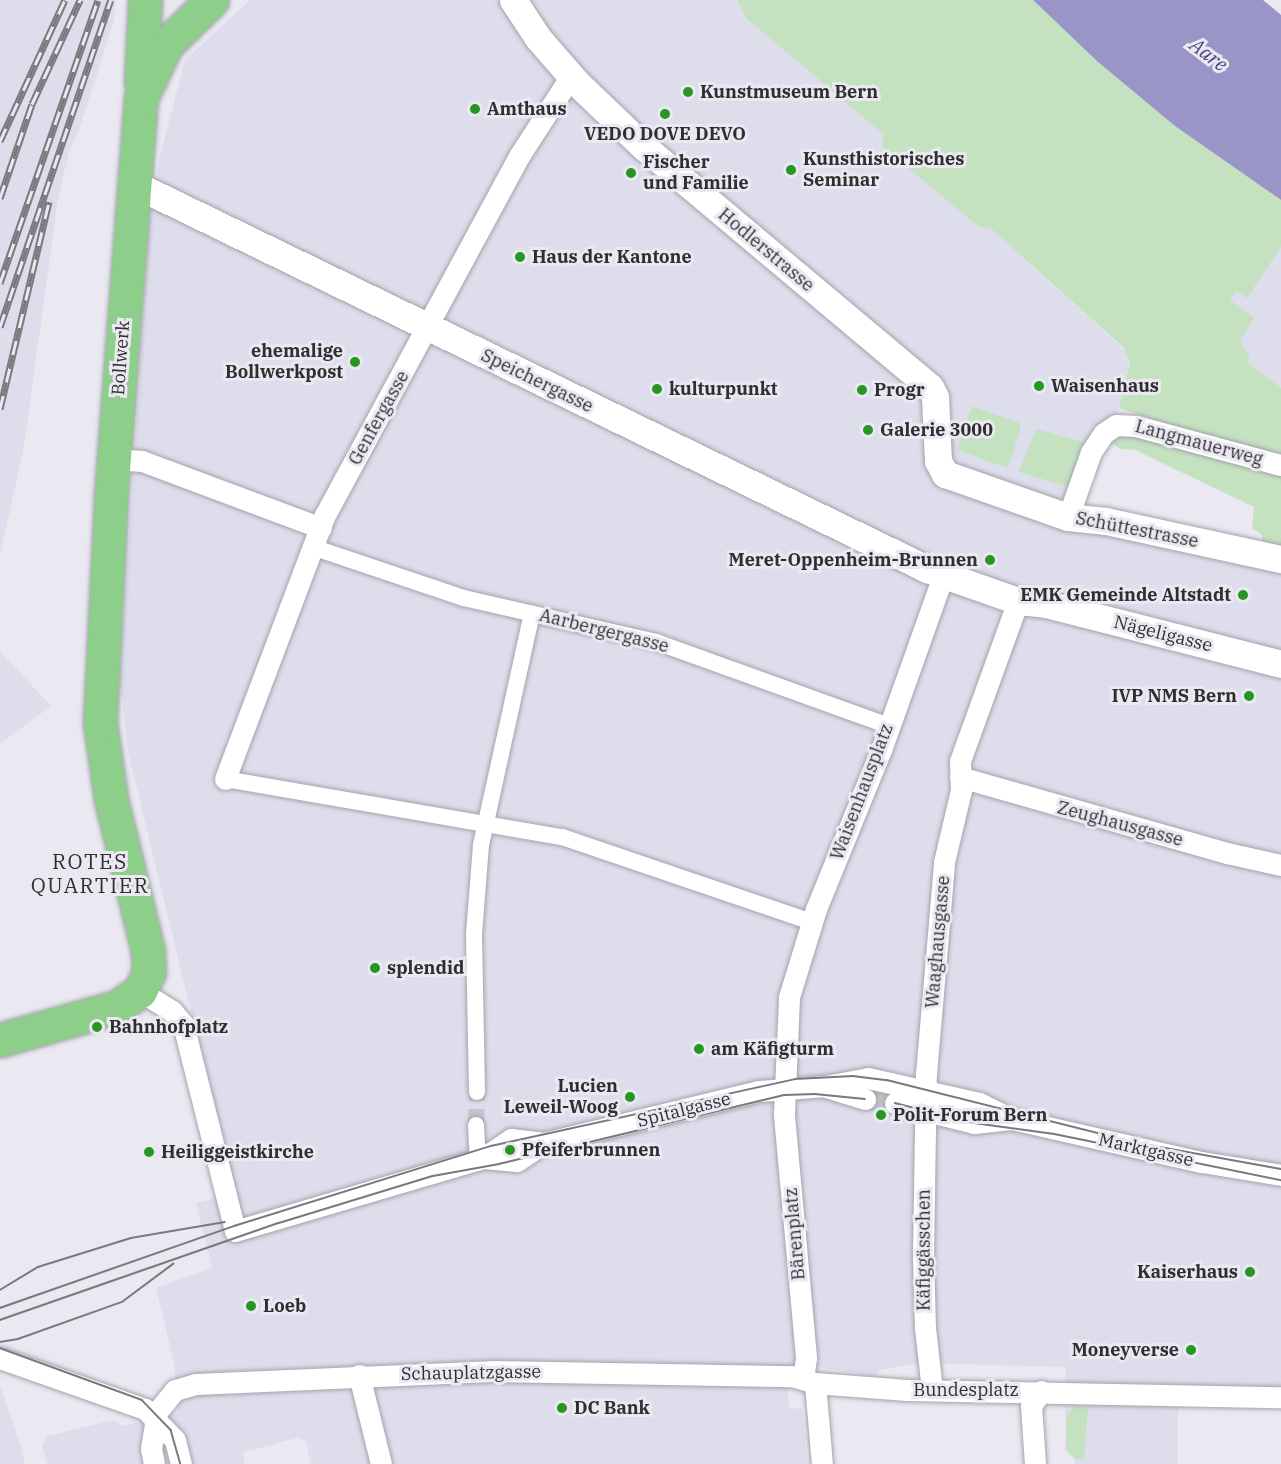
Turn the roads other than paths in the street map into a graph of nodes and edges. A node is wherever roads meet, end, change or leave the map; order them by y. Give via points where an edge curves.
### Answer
1 (145, 0) edge
2 (212, 0) edge
3 (513, 0) edge
4 (572, 76) junction
5 (141, 98) junction
6 (132, 183) junction
7 (428, 328) junction
8 (114, 459) junction
9 (1281, 465) edge
10 (995, 494) joint
11 (1068, 517) junction
12 (321, 528) junction
13 (315, 548) junction
14 (1281, 559) edge
15 (944, 576) junction
16 (1018, 601) junction
17 (532, 614) junction
18 (1281, 664) edge
19 (889, 726) junction
20 (960, 777) junction
21 (225, 779) joint
22 (485, 824) junction
23 (1281, 865) edge
24 (812, 922) junction
25 (140, 991) junction
26 (0, 1040) edge
27 (826, 1086) junction
28 (785, 1088) junction
29 (477, 1092) tunnel mouth
30 (865, 1099) tunnel mouth
31 (926, 1099) junction
32 (895, 1103) tunnel mouth
33 (476, 1125) tunnel mouth
34 (481, 1158) junction
35 (1281, 1175) edge
36 (0, 1358) edge
37 (359, 1375) junction
38 (809, 1381) junction
39 (932, 1390) junction
40 (1041, 1391) junction
41 (1281, 1397) edge
42 (154, 1417) junction
43 (154, 1464) edge
44 (181, 1464) edge
45 (381, 1464) edge
46 (822, 1464) edge
47 (1035, 1464) edge

1 - 5 main road
2 - 5 main road, Bollwerk via 166,45
3 - 4 street, Hodlerstrasse via 538,38
4 - 7 street, Genfergasse via 519,156
4 - 10 street, Hodlerstrasse via 671,171 928,385 934,397 942,471
5 - 6 main road, Bollwerk
6 - 7 street, Speichergasse
6 - 8 main road, Bollwerk
7 - 12 street, Genfergasse
7 - 15 street, Speichergasse
8 - 12 street via 142,461
8 - 25 main road, Bollwerk via 101,667 102,743 111,799 150,960 148,977
9 - 11 street, Langmauerweg via 1136,426 1116,425 1091,452
10 - 11 street, Schüttestrasse
11 - 14 street, Schüttestrasse via 1106,521
12 - 13 street, Genfergasse
13 - 17 street, Aarbergergasse via 412,583
13 - 21 street, Genfergasse
15 - 16 street
15 - 19 street, Waisenhausplatz
16 - 18 street, Nägeligasse via 1046,604
16 - 20 street via 962,755
17 - 19 street, Aarbergergasse via 656,642
17 - 22 street
19 - 24 street, Waisenhausplatz
20 - 23 street, Zeughausgasse via 1227,854
20 - 31 street, Waaghausgasse via 961,790 944,862
21 - 22 street
22 - 24 street via 562,837
22 - 29 street via 475,923
24 - 28 street, Waisenhausplatz via 789,997
25 - 26 main road via 104,1011
25 - 34 street, Spitalgasse via 168,1008 183,1024 236,1231
27 - 28 street, Spitalgasse
27 - 30 street
27 - 31 street, Marktgasse via 868,1078
28 - 34 street, Spitalgasse via 544,1143 511,1139
28 - 38 street, Bärenplatz
31 - 32 street, Marktgasse
31 - 35 street, Marktgasse via 974,1124 1012,1119 1202,1162
31 - 39 street, Käfiggässchen via 924,1302
33 - 34 street
36 - 42 street via 130,1402
37 - 38 street, Schauplatzgasse via 491,1371 780,1376
37 - 42 street, Schauplatzgasse via 186,1385 166,1398
37 - 45 street
38 - 39 street, Bundesplatz
38 - 46 street
39 - 40 street, Bundesplatz
40 - 41 street
40 - 47 street, Bundesplatz via 1031,1406
42 - 43 street
42 - 44 street via 175,1440

